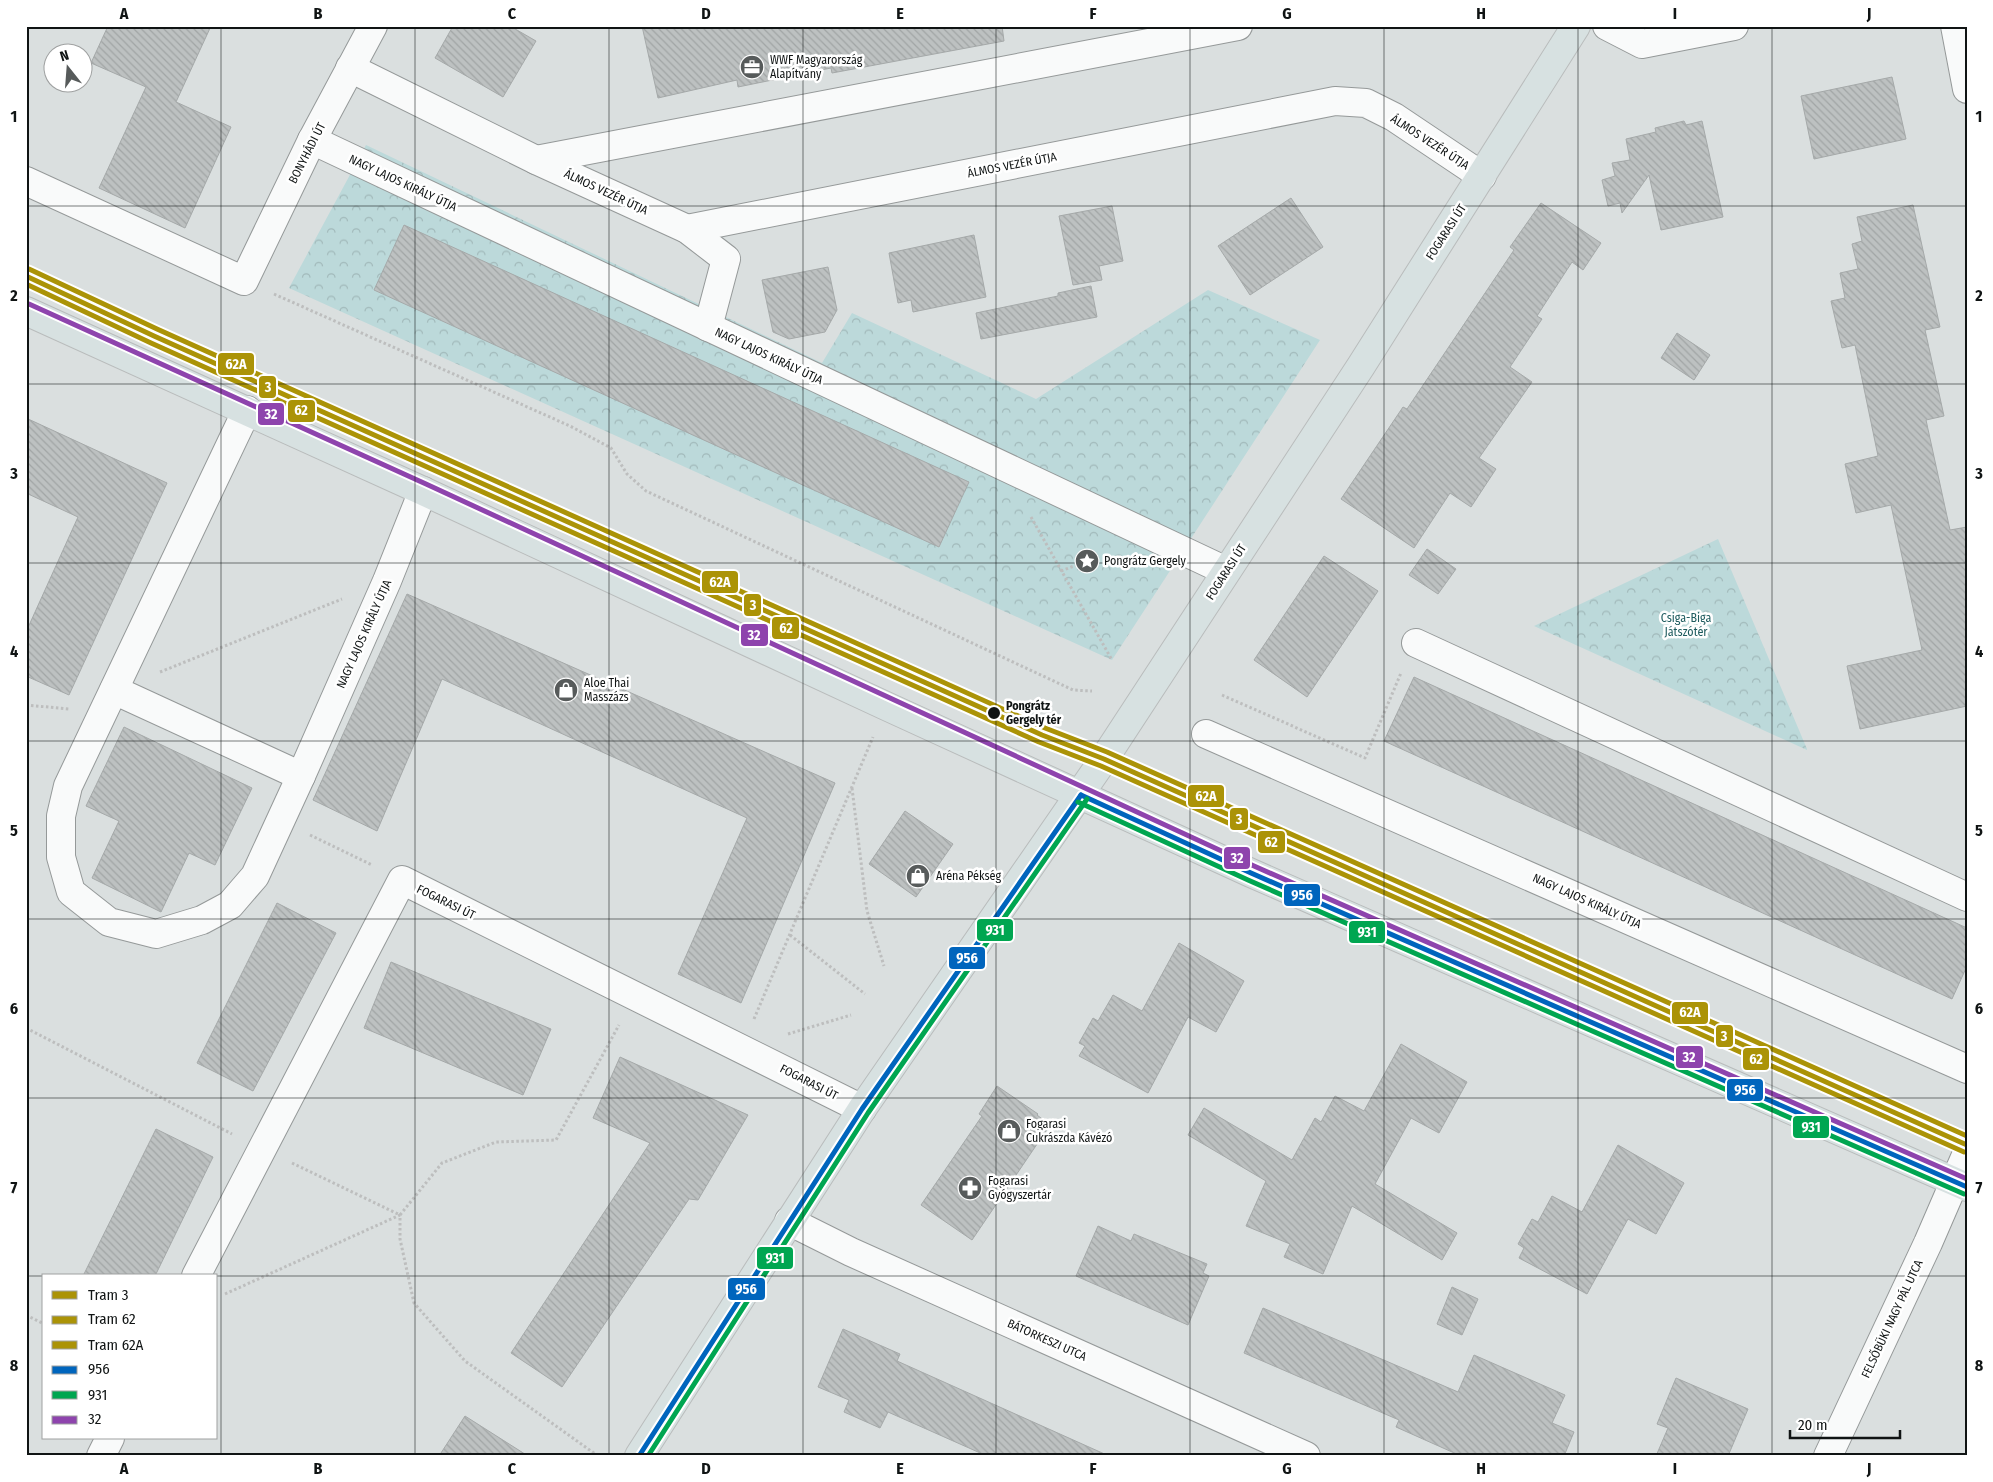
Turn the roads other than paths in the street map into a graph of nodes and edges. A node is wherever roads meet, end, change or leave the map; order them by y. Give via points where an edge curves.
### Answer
1 (373, 26) edge
2 (1238, 26) edge
3 (1576, 26) edge
4 (1607, 26) edge
5 (1734, 26) edge
6 (1955, 26) edge
7 (1647, 35) edge
8 (350, 68) junction
9 (1967, 89) edge
10 (312, 140) junction
11 (536, 160) junction
12 (1482, 176) junction
13 (26, 181) edge
14 (687, 229) junction
15 (26, 310) edge
16 (708, 327) junction
17 (247, 410) junction
18 (423, 491) junction
19 (1226, 571) junction
20 (1416, 643) road end
21 (114, 690) junction
22 (1206, 734) dead end
23 (301, 776) junction
24 (1081, 795) junction
25 (1967, 898) edge
26 (1967, 1069) edge
27 (862, 1109) junction
28 (1967, 1153) edge
29 (1961, 1184) edge
30 (789, 1221) junction
31 (197, 1274) edge
32 (109, 1440) edge
33 (101, 1456) edge
34 (639, 1456) edge
35 (1306, 1456) edge
36 (1828, 1456) edge

1 - 8 street, BONYHÁDI ÚT
2 - 11 street, ÁLMOS VEZÉR ÚTJA
3 - 12 main road, FOGARASI ÚT
4 - 7 street
5 - 7 street
6 - 9 street
8 - 10 street, BONYHÁDI ÚT
8 - 11 street, ÁLMOS VEZÉR ÚTJA
10 - 13 street, BONYHÁDI ÚT via 244,281
10 - 16 street, NAGY LAJOS KIRÁLY ÚTJA
11 - 14 street, ÁLMOS VEZÉR ÚTJA
12 - 14 street, ÁLMOS VEZÉR ÚTJA via 1394,117 1366,104 1335,101
12 - 19 main road, FOGARASI ÚT
14 - 16 street via 726,259
15 - 17 main road
16 - 19 street, NAGY LAJOS KIRÁLY ÚTJA
17 - 18 main road
17 - 21 street, NAGY LAJOS KIRÁLY ÚTJA
18 - 23 street, NAGY LAJOS KIRÁLY ÚTJA
18 - 24 main road
19 - 24 main road, FOGARASI ÚT
20 - 25 street
21 - 23 street
21 - 23 street, NAGY LAJOS KIRÁLY ÚTJA via 68,786 61,816 61,857 71,892 108,922 156,934 202,920 230,905 255,876
22 - 26 street, NAGY LAJOS KIRÁLY ÚTJA
24 - 27 main road, FOGARASI ÚT
24 - 29 main road via 1251,873
27 - 30 main road, FOGARASI ÚT
27 - 31 street, FOGARASI ÚT via 402,880
28 - 29 street, FELSŐBÜKI NAGY PÁL UTCA
29 - 36 street, FELSŐBÜKI NAGY PÁL UTCA via 1928,1243
30 - 34 main road, FOGARASI ÚT
30 - 35 street, BÁTORKESZI UTCA via 851,1252
32 - 33 street

